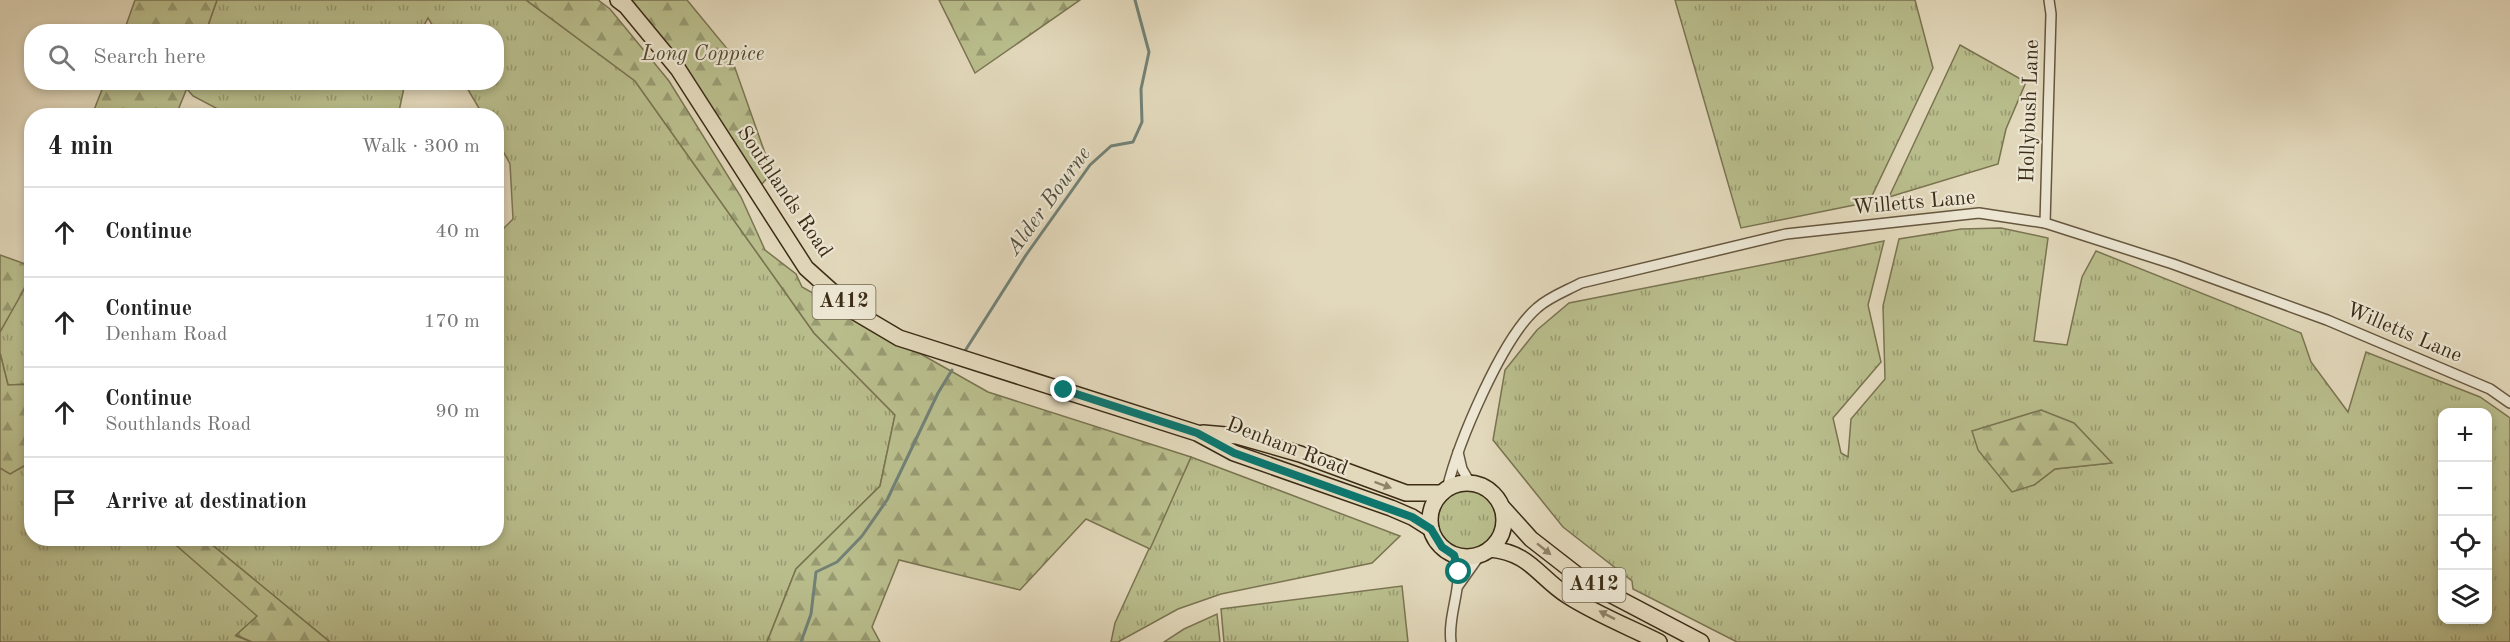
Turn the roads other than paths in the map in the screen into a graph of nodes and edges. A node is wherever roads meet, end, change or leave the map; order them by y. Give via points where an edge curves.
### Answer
1 (618, 0) edge
2 (2049, 0) edge
3 (2045, 223) junction
4 (2510, 404) edge
5 (1197, 433) junction
6 (1458, 452) junction
7 (1470, 483) junction
8 (1444, 491) junction
9 (1503, 508) junction
10 (1431, 529) junction
11 (1485, 552) junction
12 (1454, 555) junction
13 (1458, 586) junction
14 (1451, 642) edge
15 (1659, 642) edge
16 (1701, 642) edge

1 - 5 main road, Southlands Road / A412 via 678,69 806,268 855,312 899,338
2 - 3 street, Hollybush Lane
3 - 4 street, Willetts Lane via 2174,264 2327,320 2490,389
3 - 6 street, Willetts Lane via 1979,213 1786,234 1581,284 1553,297 1523,323 1468,425
5 -> 8 main road, Denham Road / A412 via 1237,436 1300,454 1406,493
5 - 10 main road, Denham Road / A412 via 1234,453 1412,517
6 - 7 street
6 - 8 street, Willetts Lane
7 - 8 main road
7 - 9 main road via 1490,490
8 - 10 main road via 1431,509
9 - 11 main road via 1503,531
9 -> 16 main road, A412 via 1532,539 1586,580
10 - 12 main road via 1442,547
11 - 12 main road via 1467,557
11 - 13 street
15 -> 11 main road, A412 via 1567,595 1520,556 1506,551
12 - 13 street
13 - 14 street via 1452,609

